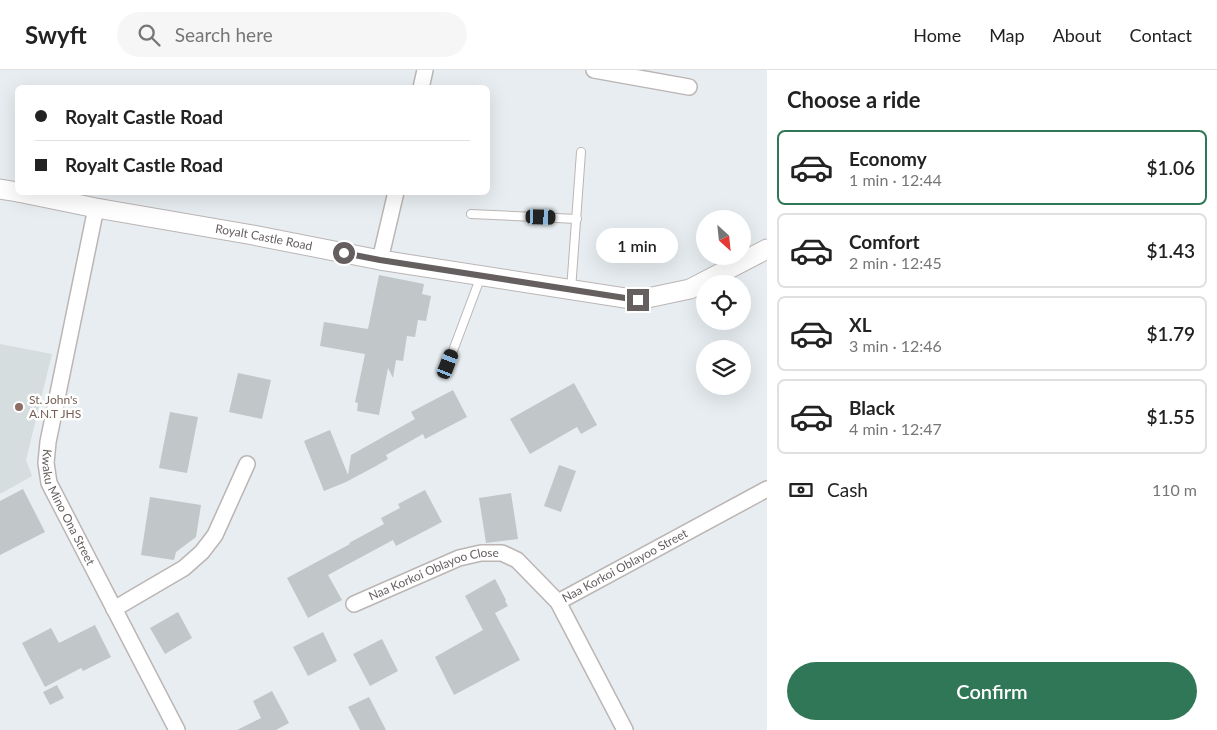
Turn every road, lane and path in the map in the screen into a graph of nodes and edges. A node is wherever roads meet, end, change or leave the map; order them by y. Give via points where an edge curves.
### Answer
1 (425, 70) edge
2 (594, 70) edge
3 (422, 85) edge
4 (689, 87) dead end
5 (581, 152) dead end
6 (0, 189) edge
7 (15, 192) edge
8 (33, 195) edge
9 (395, 195) edge
10 (96, 208) junction
11 (471, 214) dead end
12 (576, 219) junction
13 (767, 248) edge
14 (380, 260) junction
15 (481, 276) junction
16 (571, 290) junction
17 (448, 364) dead end
18 (247, 464) dead end
19 (767, 489) edge
20 (558, 602) junction
21 (354, 604) dead end
22 (114, 609) junction
23 (177, 730) edge
24 (625, 730) edge

1 - 3 street
2 - 4 street
5 - 12 lane
6 - 7 street, Royalt Castle Road
8 - 10 street, Royalt Castle Road
9 - 14 street
10 - 14 street, Royalt Castle Road
10 - 22 street, Kwaku Mino Ona Street via 46,463 49,482
11 - 12 lane
12 - 16 lane
13 - 16 street, Royalt Castle Road via 690,289 638,300
14 - 15 street, Royalt Castle Road
15 - 16 street, Royalt Castle Road
15 - 17 lane
18 - 22 street via 215,535 202,552 184,568
19 - 20 street, Naa Korkoi Oblayoo Street
20 - 21 street, Naa Korkoi Oblayoo Close via 517,560 502,553 481,552 459,558
20 - 24 street, Naa Korkoi Oblayoo Street
22 - 23 street, Kwaku Mino Ona Street

